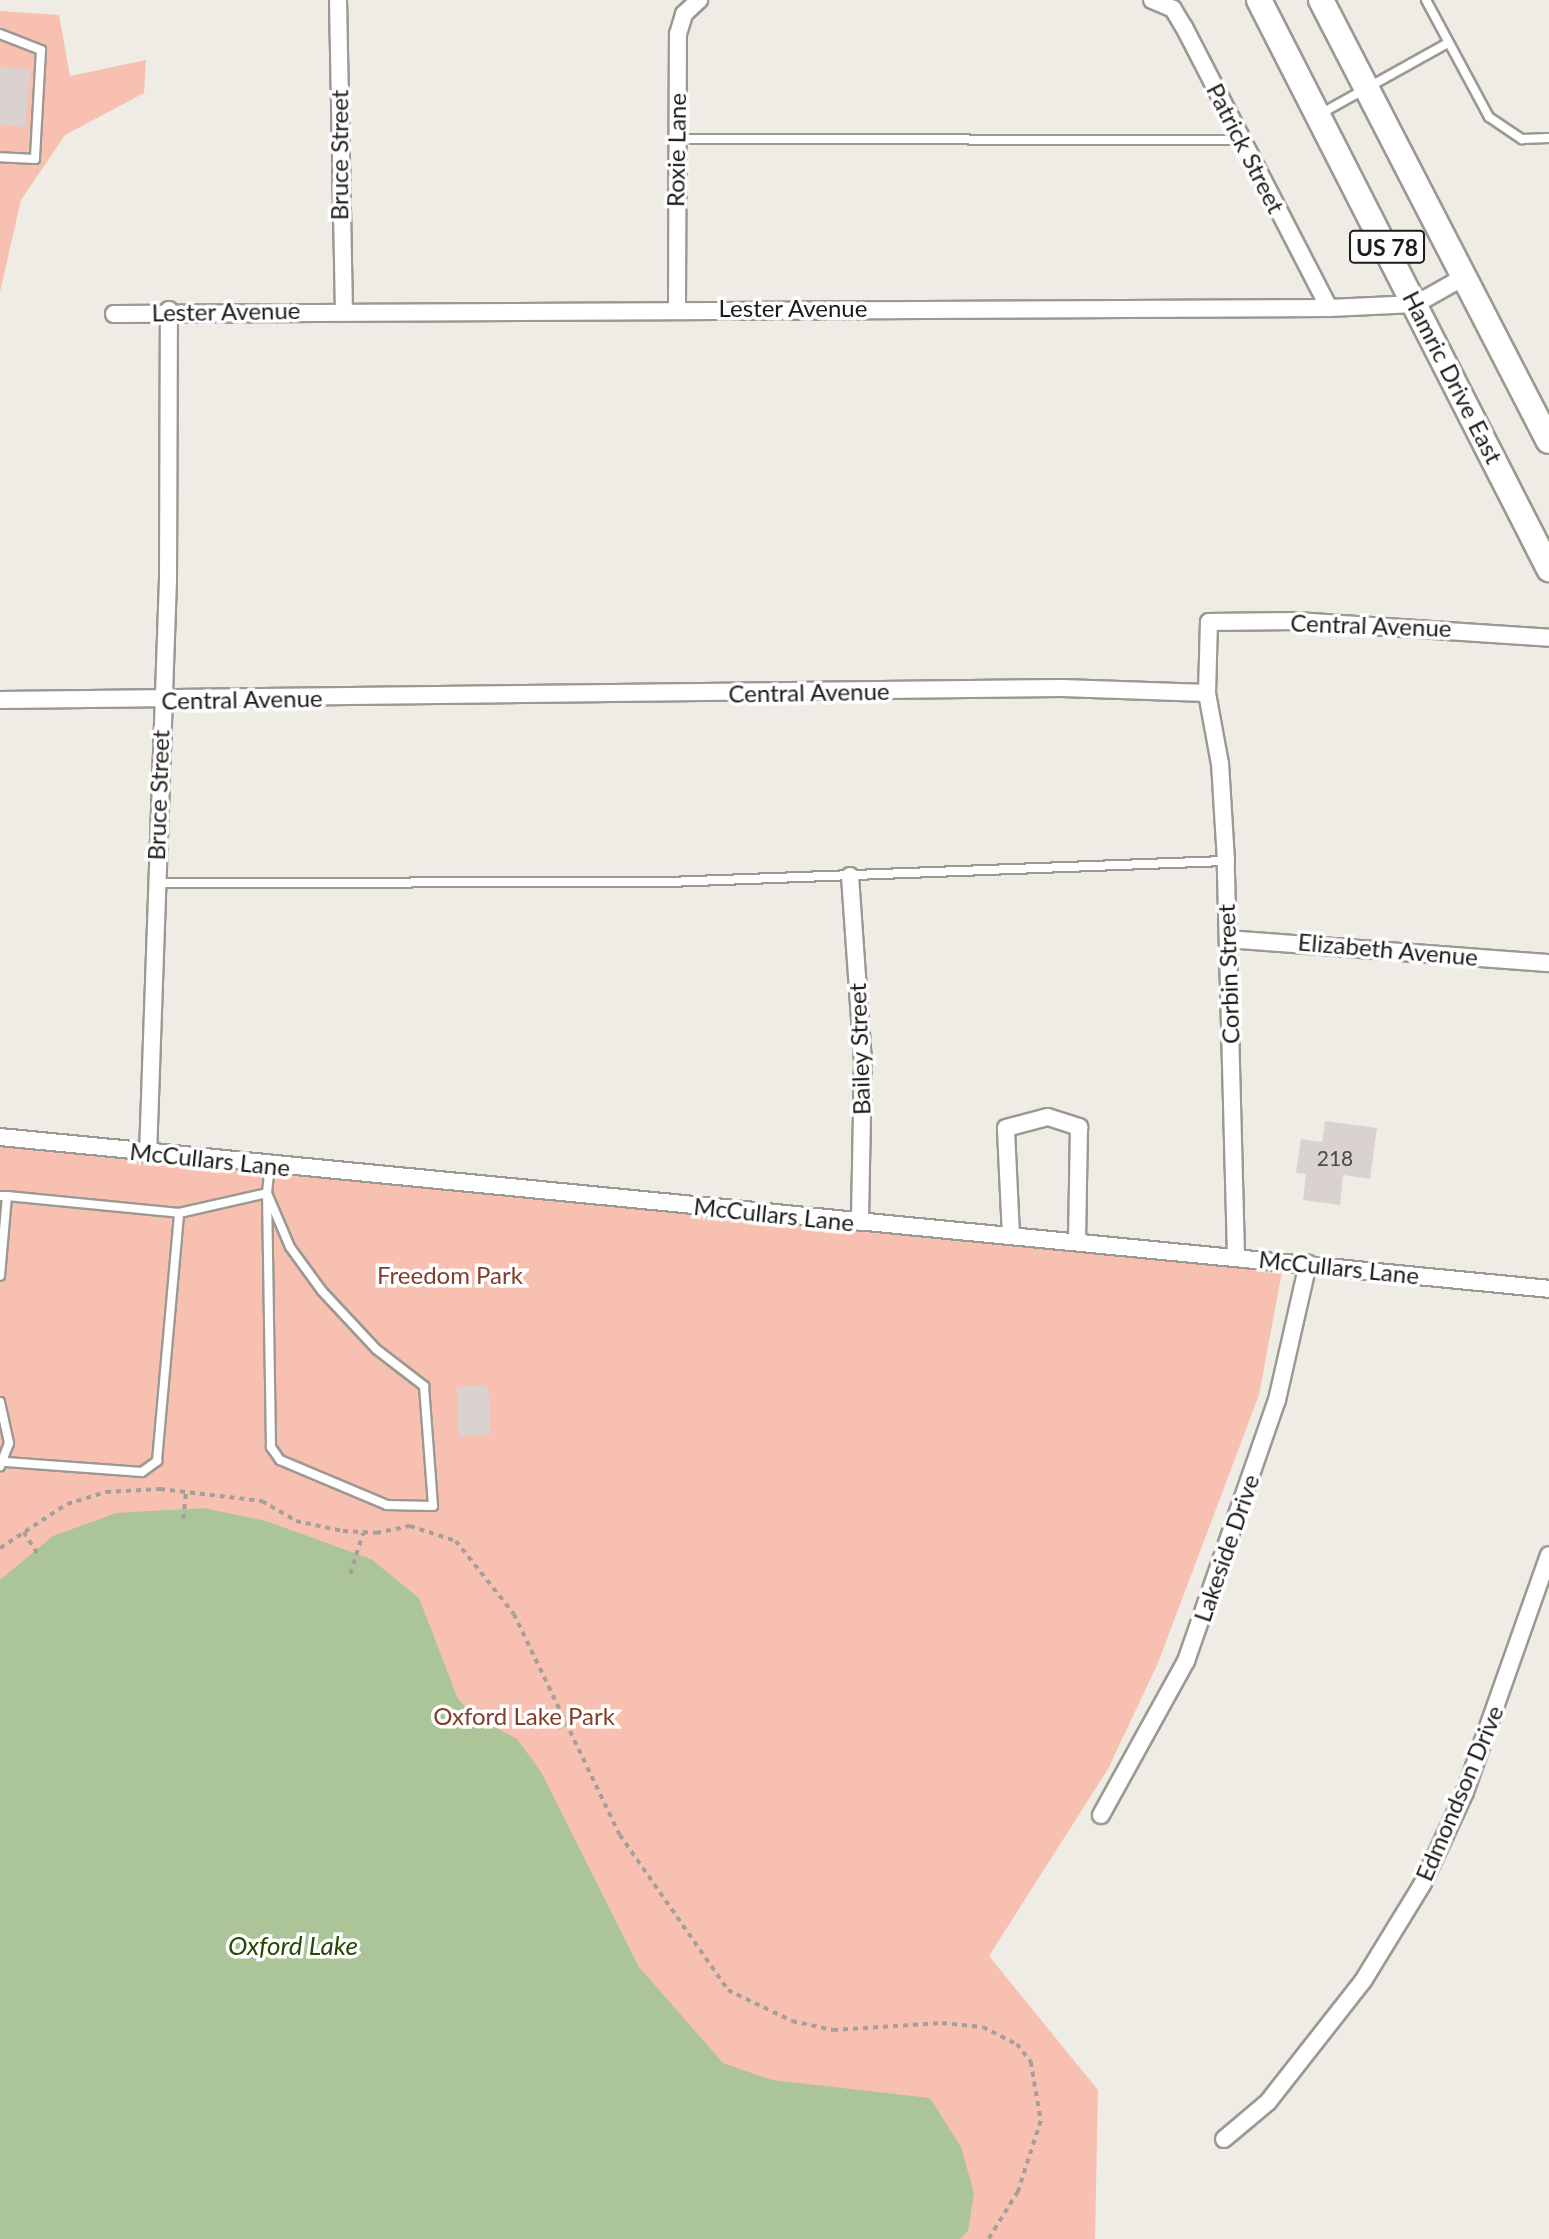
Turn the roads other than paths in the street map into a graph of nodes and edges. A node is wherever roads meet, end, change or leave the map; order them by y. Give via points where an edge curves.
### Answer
1 (338, 0) edge
2 (699, 0) edge
3 (1152, 0) edge
4 (1259, 0) edge
5 (1321, 0) edge
6 (1426, 0) edge
7 (0, 34) edge
8 (1448, 43) junction
9 (1368, 88) junction
10 (1319, 114) junction
11 (1549, 138) edge
12 (677, 139) junction
13 (1241, 139) junction
14 (0, 157) edge
15 (1464, 277) junction
16 (1416, 304) junction
17 (677, 308) junction
18 (1329, 308) junction
19 (344, 309) junction
20 (169, 310) junction
21 (114, 314) dead end
22 (1549, 441) edge
23 (1549, 569) edge
24 (1549, 638) edge
25 (1207, 692) junction
26 (0, 700) edge
27 (161, 700) junction
28 (1226, 861) junction
29 (850, 876) junction
30 (154, 883) junction
31 (1228, 939) junction
32 (1549, 963) edge
33 (0, 1137) edge
34 (148, 1155) junction
35 (270, 1165) junction
36 (268, 1193) junction
37 (3, 1196) edge
38 (179, 1213) junction
39 (860, 1222) junction
40 (1011, 1236) junction
41 (1077, 1242) junction
42 (1236, 1256) junction
43 (1308, 1263) junction
44 (0, 1276) edge
45 (1549, 1289) edge
46 (0, 1402) edge
47 (3, 1464) edge
48 (1547, 1566) edge
49 (1101, 1815) dead end
50 (1224, 2139) dead end

1 - 19 street, Bruce Street
2 - 12 street, Roxie Lane via 684,14 678,34
3 - 13 street, Patrick Street via 1173,9
4 - 10 main road, Hamric Drive East / US 78
5 - 9 main road, US 78
6 - 8 lane
7 - 14 lane via 41,50 35,159
8 - 9 lane
8 - 11 lane via 1489,117 1522,139
9 - 10 lane
9 - 15 main road, US 78
10 - 16 main road, Hamric Drive East / US 78
12 - 13 lane
12 - 17 street, Roxie Lane
13 - 18 street, Patrick Street
15 - 16 street, Lester Avenue
15 - 22 main road, US 78
16 - 18 street, Lester Avenue
16 - 23 main road, Hamric Drive East / US 78
17 - 18 street, Lester Avenue
17 - 19 street, Lester Avenue
19 - 20 street, Lester Avenue
20 - 21 street, Lester Avenue
20 - 27 street, Bruce Street
24 - 25 street, Central Avenue via 1296,621 1209,622
25 - 27 street, Central Avenue via 1035,688
25 - 28 street, Corbin Street via 1220,764
26 - 27 street, Central Avenue
27 - 30 street, Bruce Street
28 - 29 lane
28 - 31 street, Corbin Street
29 - 30 lane via 387,887
29 - 39 street, Bailey Street via 863,1062
30 - 34 street, Bruce Street
31 - 32 street, Elizabeth Avenue
31 - 42 street, Corbin Street
33 - 34 street, McCullars Lane
34 - 35 street, McCullars Lane
35 - 36 lane
35 - 39 street, McCullars Lane
36 - 36 lane via 271,1447 280,1460 387,1505 433,1506 424,1386 376,1349 322,1290 290,1247
36 - 38 lane
37 - 38 lane
37 - 44 lane
38 - 47 lane via 157,1461 142,1472
39 - 40 street, McCullars Lane
40 - 41 street, McCullars Lane
40 - 41 street via 1006,1128 1048,1117 1079,1127
41 - 42 street, McCullars Lane
42 - 43 street, McCullars Lane
43 - 45 street, McCullars Lane
43 - 49 street, Lakeside Drive via 1277,1400 1186,1661
46 - 47 lane
48 - 50 street, Edmondson Drive via 1465,1792 1410,1905 1363,1981 1268,2102

